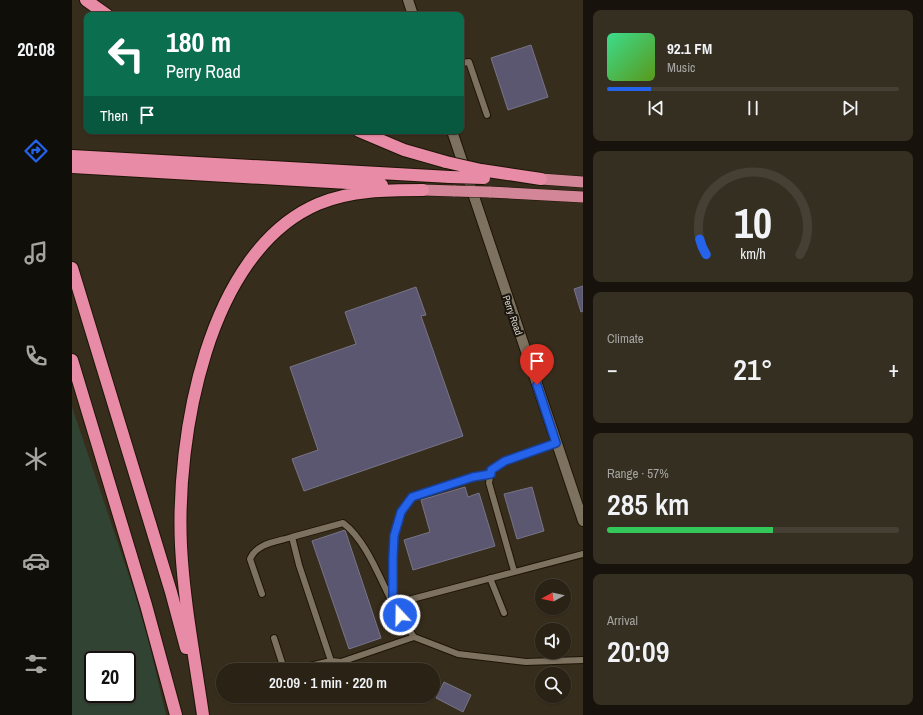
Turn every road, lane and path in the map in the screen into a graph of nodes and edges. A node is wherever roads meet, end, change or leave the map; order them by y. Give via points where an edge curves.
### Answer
1 (86, 0) edge
2 (408, 0) edge
3 (104, 12) edge
4 (412, 12) edge
5 (464, 63) edge
6 (487, 115) dead end
7 (366, 134) edge
8 (453, 134) edge
9 (80, 160) edge
10 (72, 167) edge
11 (483, 174) junction
12 (541, 179) joint
13 (583, 182) edge
14 (423, 190) junction
15 (583, 197) edge
16 (72, 268) edge
17 (72, 360) edge
18 (556, 443) junction
19 (491, 474) junction
20 (583, 521) edge
21 (292, 538) junction
22 (583, 554) edge
23 (514, 572) junction
24 (490, 578) junction
25 (262, 594) dead end
26 (393, 604) junction
27 (504, 613) dead end
28 (414, 637) junction
29 (274, 638) dead end
30 (583, 660) edge
31 (331, 661) junction
32 (282, 663) edge
33 (323, 663) edge
34 (176, 715) edge
35 (203, 715) edge

1 - 3 highway
2 - 4 street
5 - 6 lane via 469,62
7 - 11 highway, bridge via 416,154
8 - 18 street, Perry Road
9 - 10 highway
9 - 11 highway, bridge via 450,177
9 - 14 highway
11 - 12 highway
12 - 13 highway
14 - 15 highway, bridge
14 - 35 highway via 343,196 320,203 301,213 282,227 256,254 241,274 222,310 207,350 192,405 181,496 183,579
16 - 35 highway via 170,592
17 - 34 highway via 144,598
18 - 19 lane via 505,461 491,470
18 - 20 street, Perry Road
19 - 23 lane via 489,483
19 - 26 lane via 473,477 412,497 401,512 394,536
21 - 25 lane via 263,545 253,552 250,559
21 - 26 lane via 344,523 360,539
21 - 31 lane via 298,565
22 - 23 lane
23 - 24 lane
24 - 26 lane
24 - 27 lane
26 - 28 lane
28 - 30 lane via 458,654 526,662
28 - 31 lane via 341,662
29 - 32 lane
31 - 33 lane

